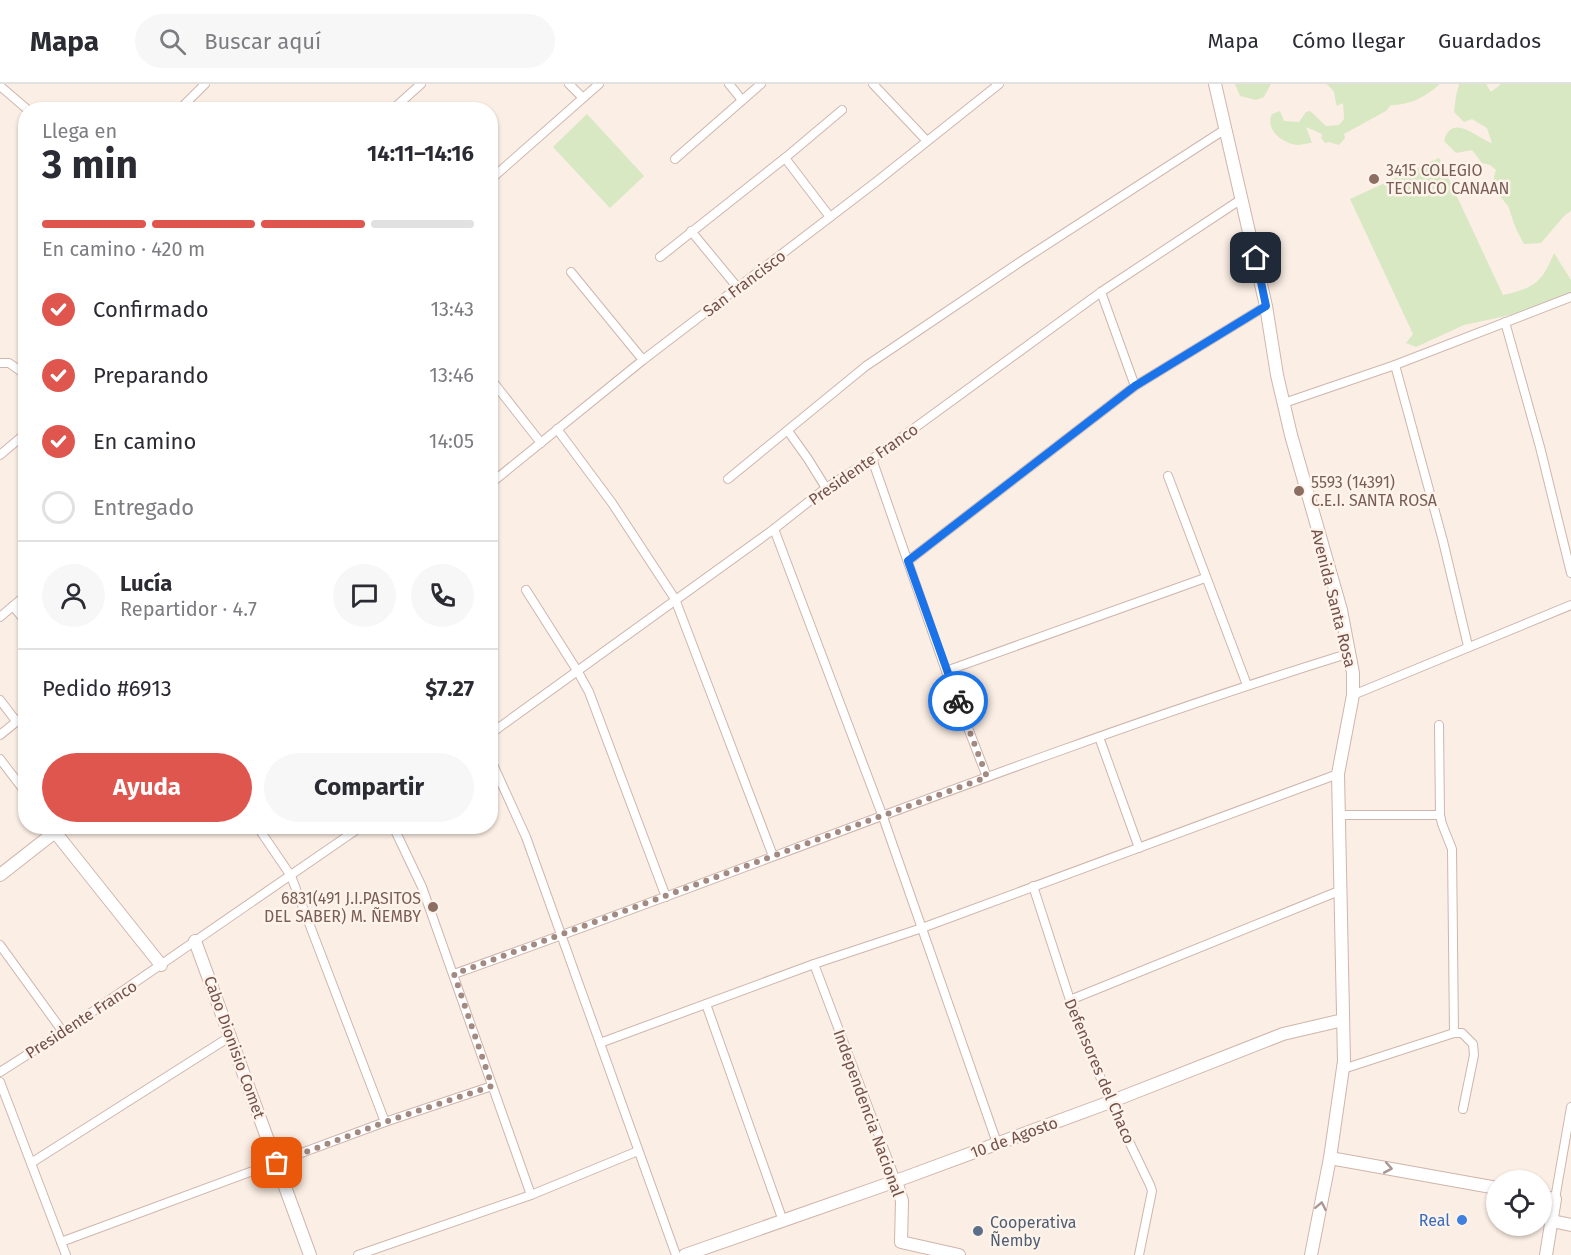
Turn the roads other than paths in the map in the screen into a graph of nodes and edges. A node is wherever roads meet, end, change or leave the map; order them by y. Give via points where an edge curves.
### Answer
1 (206, 84) edge
2 (421, 84) edge
3 (569, 84) edge
4 (599, 84) edge
5 (729, 84) edge
6 (761, 84) edge
7 (873, 84) edge
8 (999, 84) edge
9 (1215, 84) edge
10 (0, 86) edge
11 (583, 98) junction
12 (742, 100) junction
13 (19, 102) edge
14 (187, 102) edge
15 (401, 102) edge
16 (842, 110) dead end
17 (1224, 129) junction
18 (926, 140) junction
19 (785, 158) junction
20 (675, 159) dead end
21 (498, 173) edge
22 (1240, 200) junction
23 (830, 217) junction
24 (691, 231) junction
25 (660, 257) dead end
26 (571, 272) dead end
27 (738, 288) junction
28 (1101, 292) junction
29 (1571, 297) edge
30 (1266, 306) junction
31 (1505, 322) junction
32 (644, 360) junction
33 (0, 363) edge
34 (1395, 364) junction
35 (18, 369) edge
36 (1135, 386) junction
37 (498, 388) edge
38 (1284, 403) junction
39 (557, 429) junction
40 (788, 431) junction
41 (18, 439) edge
42 (541, 443) junction
43 (0, 454) edge
44 (872, 459) junction
45 (498, 477) edge
46 (1168, 477) dead end
47 (728, 479) dead end
48 (826, 488) junction
49 (774, 528) junction
50 (908, 561) junction
51 (1571, 573) edge
52 (1205, 578) junction
53 (526, 590) dead end
54 (675, 599) junction
55 (18, 602) edge
56 (1571, 605) edge
57 (13, 606) junction
58 (18, 612) edge
59 (0, 617) edge
60 (1468, 646) junction
61 (1350, 653) junction
62 (946, 671) junction
63 (578, 672) junction
64 (1247, 685) junction
65 (1353, 695) junction
66 (0, 700) edge
67 (16, 721) joint
68 (1439, 725) dead end
69 (498, 728) edge
70 (0, 735) edge
71 (1099, 737) junction
72 (0, 759) edge
73 (1338, 774) junction
74 (498, 776) edge
75 (987, 777) junction
76 (18, 783) edge
77 (1339, 815) junction
78 (1440, 815) junction
79 (883, 816) junction
80 (49, 834) edge
81 (61, 834) edge
82 (262, 834) edge
83 (351, 834) edge
84 (397, 834) edge
85 (1139, 848) junction
86 (773, 856) junction
87 (0, 875) edge
88 (291, 876) junction
89 (1034, 886) junction
90 (1339, 891) junction
91 (666, 897) junction
92 (922, 928) junction
93 (561, 936) junction
94 (195, 941) junction
95 (0, 945) edge
96 (814, 964) junction
97 (161, 965) junction
98 (454, 974) junction
99 (1070, 1000) junction
100 (706, 1004) junction
101 (1343, 1020) junction
102 (63, 1032) junction
103 (1454, 1033) junction
104 (231, 1036) junction
105 (600, 1043) junction
106 (1343, 1069) junction
107 (0, 1071) edge
108 (0, 1082) edge
109 (492, 1086) junction
110 (1110, 1102) junction
111 (1571, 1107) edge
112 (1463, 1109) dead end
113 (385, 1122) junction
114 (997, 1143) junction
115 (638, 1151) junction
116 (1330, 1158) junction
117 (31, 1163) junction
118 (277, 1163) junction
119 (896, 1181) junction
120 (1552, 1182) edge
121 (1486, 1186) edge
122 (531, 1195) junction
123 (783, 1221) junction
124 (1552, 1221) edge
125 (1571, 1225) edge
126 (1549, 1236) edge
127 (61, 1242) junction
128 (66, 1255) edge
129 (310, 1255) edge
130 (358, 1255) edge
131 (676, 1255) edge
132 (685, 1255) edge
133 (959, 1255) edge
134 (1139, 1255) edge
135 (1311, 1255) edge
136 (1546, 1255) edge

1 - 14 street
2 - 15 street
3 - 11 street
4 - 11 street
5 - 12 street
6 - 12 street
7 - 18 street
8 - 18 street, San Francisco
9 - 17 street, Avenida Santa Rosa
10 - 13 street
11 - 21 street
12 - 20 street
16 - 19 street
17 - 22 street, Avenida Santa Rosa
17 - 40 street via 866,366
18 - 23 street, San Francisco
19 - 23 street
19 - 24 street
22 - 28 street, Presidente Franco
22 - 30 street, Avenida Santa Rosa
23 - 27 street, San Francisco
24 - 25 street
24 - 27 street
26 - 32 street
27 - 32 street, San Francisco
28 - 36 street
28 - 44 street, Presidente Franco
29 - 31 street
30 - 36 street
30 - 38 street, Avenida Santa Rosa
31 - 34 street
31 - 51 street
32 - 39 street, San Francisco
33 - 35 street
34 - 38 street
34 - 60 street
36 - 50 street
37 - 42 street
38 - 61 street, Avenida Santa Rosa
39 - 42 street, San Francisco
39 - 54 street
40 - 47 street
40 - 48 street
41 - 43 street
42 - 45 street, San Francisco
44 - 48 street, Presidente Franco
44 - 50 street
46 - 52 street
48 - 49 street, Presidente Franco
49 - 54 street, Presidente Franco
49 - 79 street
50 - 62 street
52 - 62 street
52 - 64 street
53 - 63 street
54 - 63 street, Presidente Franco
54 - 86 street
55 - 57 street
56 - 60 street
57 - 58 street
57 - 59 street
60 - 65 street
61 - 64 street
61 - 65 street, Avenida Santa Rosa
62 - 75 street
63 - 69 street, Presidente Franco
63 - 91 street
64 - 71 street
65 - 73 street, Avenida Santa Rosa
66 - 67 street
67 - 70 street
68 - 78 street
71 - 75 street
71 - 85 street
72 - 76 street
73 - 77 street, Avenida Santa Rosa
73 - 85 street
74 - 93 street via 526,837
75 - 79 street
77 - 78 street
77 - 90 street, Avenida Santa Rosa
78 - 103 street via 1452,849
79 - 86 street
79 - 92 street
80 - 87 street
81 - 97 street
82 - 88 street
83 - 88 street
84 - 98 street via 422,887
85 - 89 street
86 - 91 street
88 - 94 street
88 - 113 street
89 - 92 street
89 - 99 street, Defensores del Chaco
90 - 99 street
90 - 101 street, Avenida Santa Rosa
91 - 93 street
92 - 96 street
92 - 114 street
93 - 98 street
93 - 105 street
94 - 97 street, Presidente Franco
94 - 104 street, Cabo Dionisio Comet
95 - 102 street
96 - 100 street
96 - 119 street, Independencia Nacional
97 - 102 street, Presidente Franco
98 - 109 street
99 - 110 street, Defensores del Chaco
100 - 105 street
100 - 123 street
101 - 106 street, Avenida Santa Rosa
101 - 110 street, 10 de Agosto via 1283,1034
102 - 107 street, Presidente Franco
103 - 106 street
103 - 112 street via 1462,1033 1473,1044
104 - 117 street
104 - 118 street, Cabo Dionisio Comet
105 - 115 street
106 - 116 street, Avenida Santa Rosa
108 - 117 street
109 - 113 street
109 - 122 street
110 - 114 street, 10 de Agosto
110 - 134 street, Defensores del Chaco via 1152,1191
111 - 120 street
113 - 118 street
114 - 119 street, 10 de Agosto
115 - 122 street
115 - 131 street
116 -> 121 street
135 -> 116 street, Avenida Santa Rosa
117 - 127 street
118 - 127 street
118 - 129 street, Cabo Dionisio Comet
119 - 123 street, 10 de Agosto
119 - 133 street, Independencia Nacional via 902,1201 901,1242
122 - 130 street
123 - 132 street, 10 de Agosto
124 - 125 street
126 - 136 street
127 - 128 street

